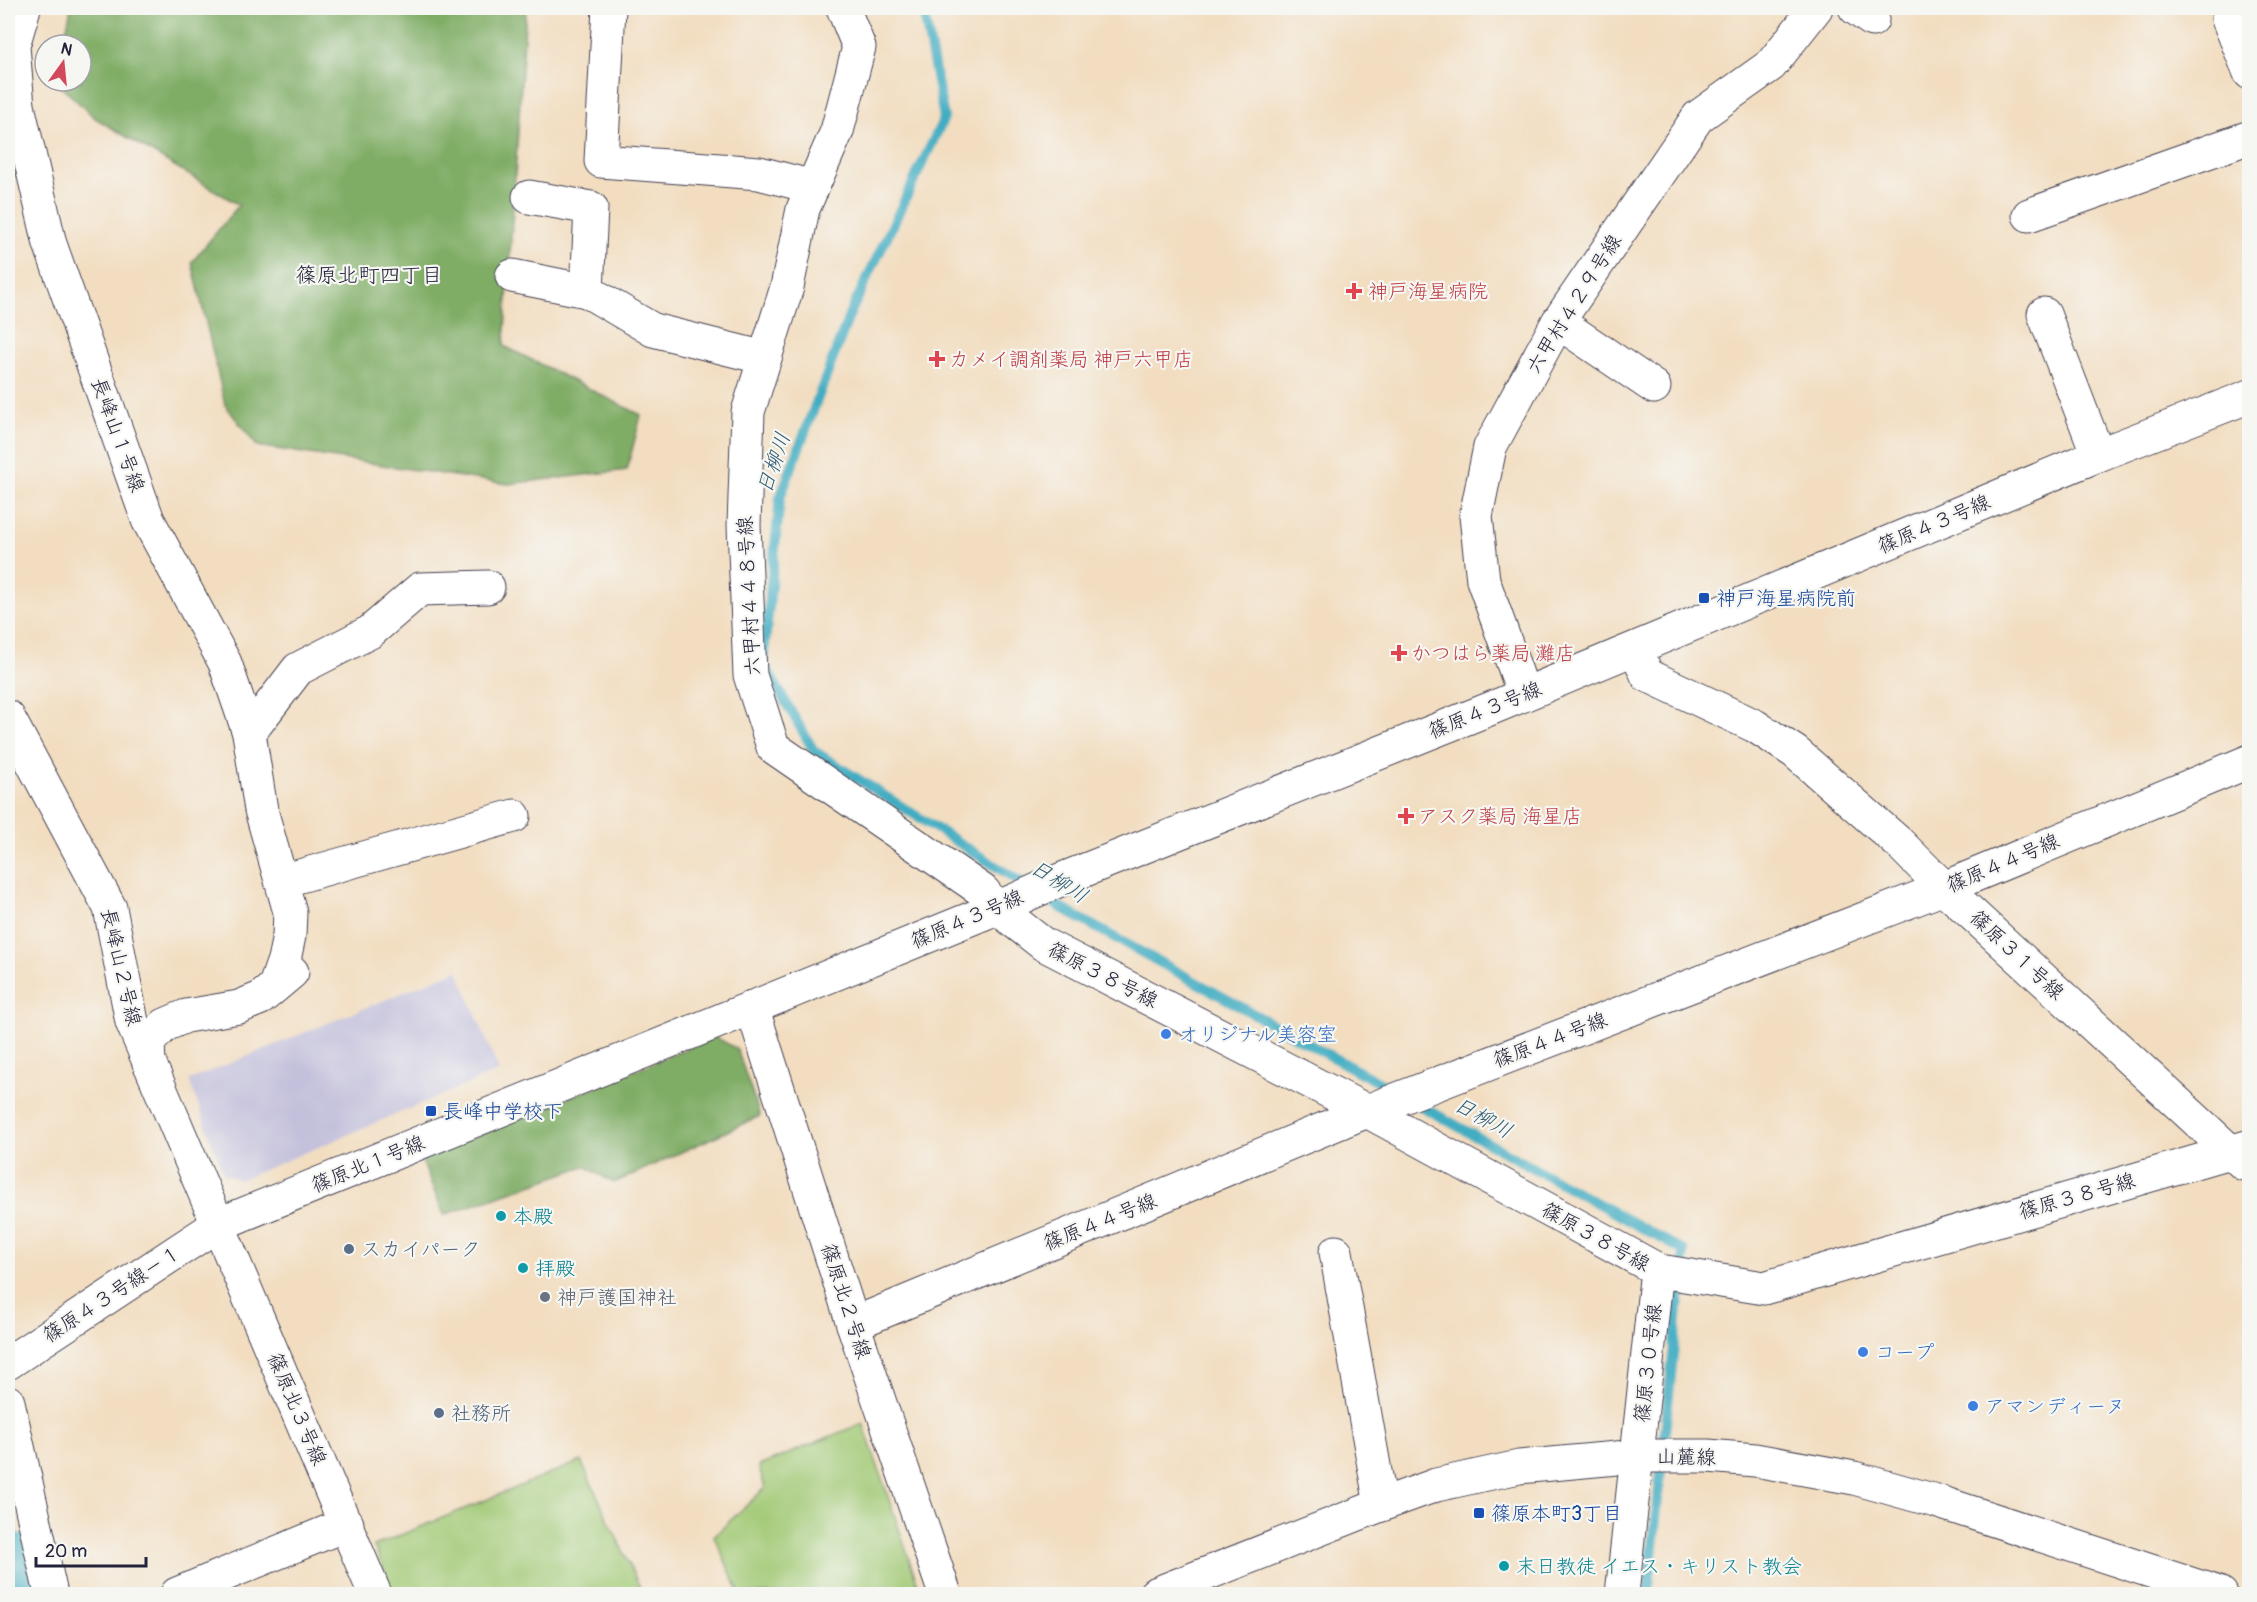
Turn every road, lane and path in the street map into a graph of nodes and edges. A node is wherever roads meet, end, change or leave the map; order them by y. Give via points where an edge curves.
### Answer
1 (24, 8) edge
2 (609, 8) edge
3 (843, 8) edge
4 (1816, 8) edge
5 (2228, 19) dead end
6 (2250, 73) edge
7 (13, 98) edge
8 (2250, 137) edge
9 (813, 187) junction
10 (529, 197) dead end
11 (2029, 215) dead end
12 (512, 276) dead end
13 (587, 291) junction
14 (2044, 314) dead end
15 (1558, 322) junction
16 (765, 358) junction
17 (1654, 387) dead end
18 (2250, 396) edge
19 (2098, 455) junction
20 (488, 587) dead end
21 (1636, 649) junction
22 (1524, 694) junction
23 (8, 717) edge
24 (249, 733) junction
25 (2250, 761) edge
26 (514, 816) dead end
27 (292, 878) junction
28 (1944, 888) junction
29 (1003, 904) junction
30 (752, 1007) junction
31 (149, 1063) junction
32 (1372, 1109) junction
33 (2243, 1156) edge
34 (217, 1225) junction
35 (1336, 1252) dead end
36 (1659, 1271) junction
37 (853, 1324) junction
38 (8, 1363) edge
39 (8, 1402) edge
40 (1638, 1456) junction
41 (1381, 1505) junction
42 (347, 1524) junction
43 (217, 1587) edge
44 (51, 1594) edge
45 (177, 1594) edge
46 (375, 1594) edge
47 (945, 1594) edge
48 (1155, 1594) edge
49 (1622, 1594) edge
50 (2221, 1594) edge

1 - 7 street, 長峰山１号線 via 13,46
2 - 9 street via 601,161 759,173
3 - 9 street, 六甲村４４８号線 via 860,47 837,131
4 - 15 street, 六甲村４２９号線 via 1771,65 1698,117
5 - 6 street
7 - 24 street, 長峰山１号線 via 50,244 148,520 225,663
8 - 11 street
9 - 16 street, 六甲村４４８号線 via 803,209 787,287
10 - 13 street via 591,208
12 - 13 street
13 - 16 street via 653,330
14 - 19 street
15 - 17 street
15 - 22 street, 六甲村４２９号線 via 1490,447 1476,516 1484,580
16 - 29 street, 六甲村４４８号線 via 748,412 744,525 750,675 773,747
18 - 19 street, 篠原４３号線
19 - 21 street, 篠原４３号線
20 - 24 street via 420,589 370,632 298,669
21 - 22 street, 篠原４３号線
21 - 28 street, 篠原３１号線 via 1647,675 1755,726 1795,752
22 - 29 street, 篠原４３号線
23 - 31 street, 長峰山２号線 via 110,908 132,1022
24 - 27 street, 長峰山１号線 via 261,810
25 - 28 street, 篠原４４号線
26 - 27 street
27 - 31 street, 長峰山１号線 via 290,936 275,986 261,998 239,1007 186,1016 165,1025 148,1042
28 - 32 street, 篠原４４号線
28 - 33 street, 篠原３１号線
29 - 30 street, 篠原４３号線
29 - 32 street, 篠原３８号線 via 1043,944
30 - 34 street, 篠原北１号線
30 - 37 street, 篠原北２号線
31 - 34 street, 長峰山２号線
32 - 36 street, 篠原３８号線
32 - 37 street, 篠原４４号線
33 - 36 street, 篠原３８号線 via 1764,1288
34 - 38 street, 篠原４３号線－１
34 - 42 street, 篠原北３号線
35 - 41 street
36 - 40 street, 篠原３０号線
37 - 47 street, 篠原北２号線
39 - 44 street
40 - 41 street, 山麓線 via 1519,1467 1436,1485
40 - 49 street, 篠原３０号線
40 - 50 street, 山麓線 via 1755,1460 1854,1478
41 - 48 street, 山麓線
42 - 43 street
42 - 46 street, 篠原北３号線
43 - 45 street

